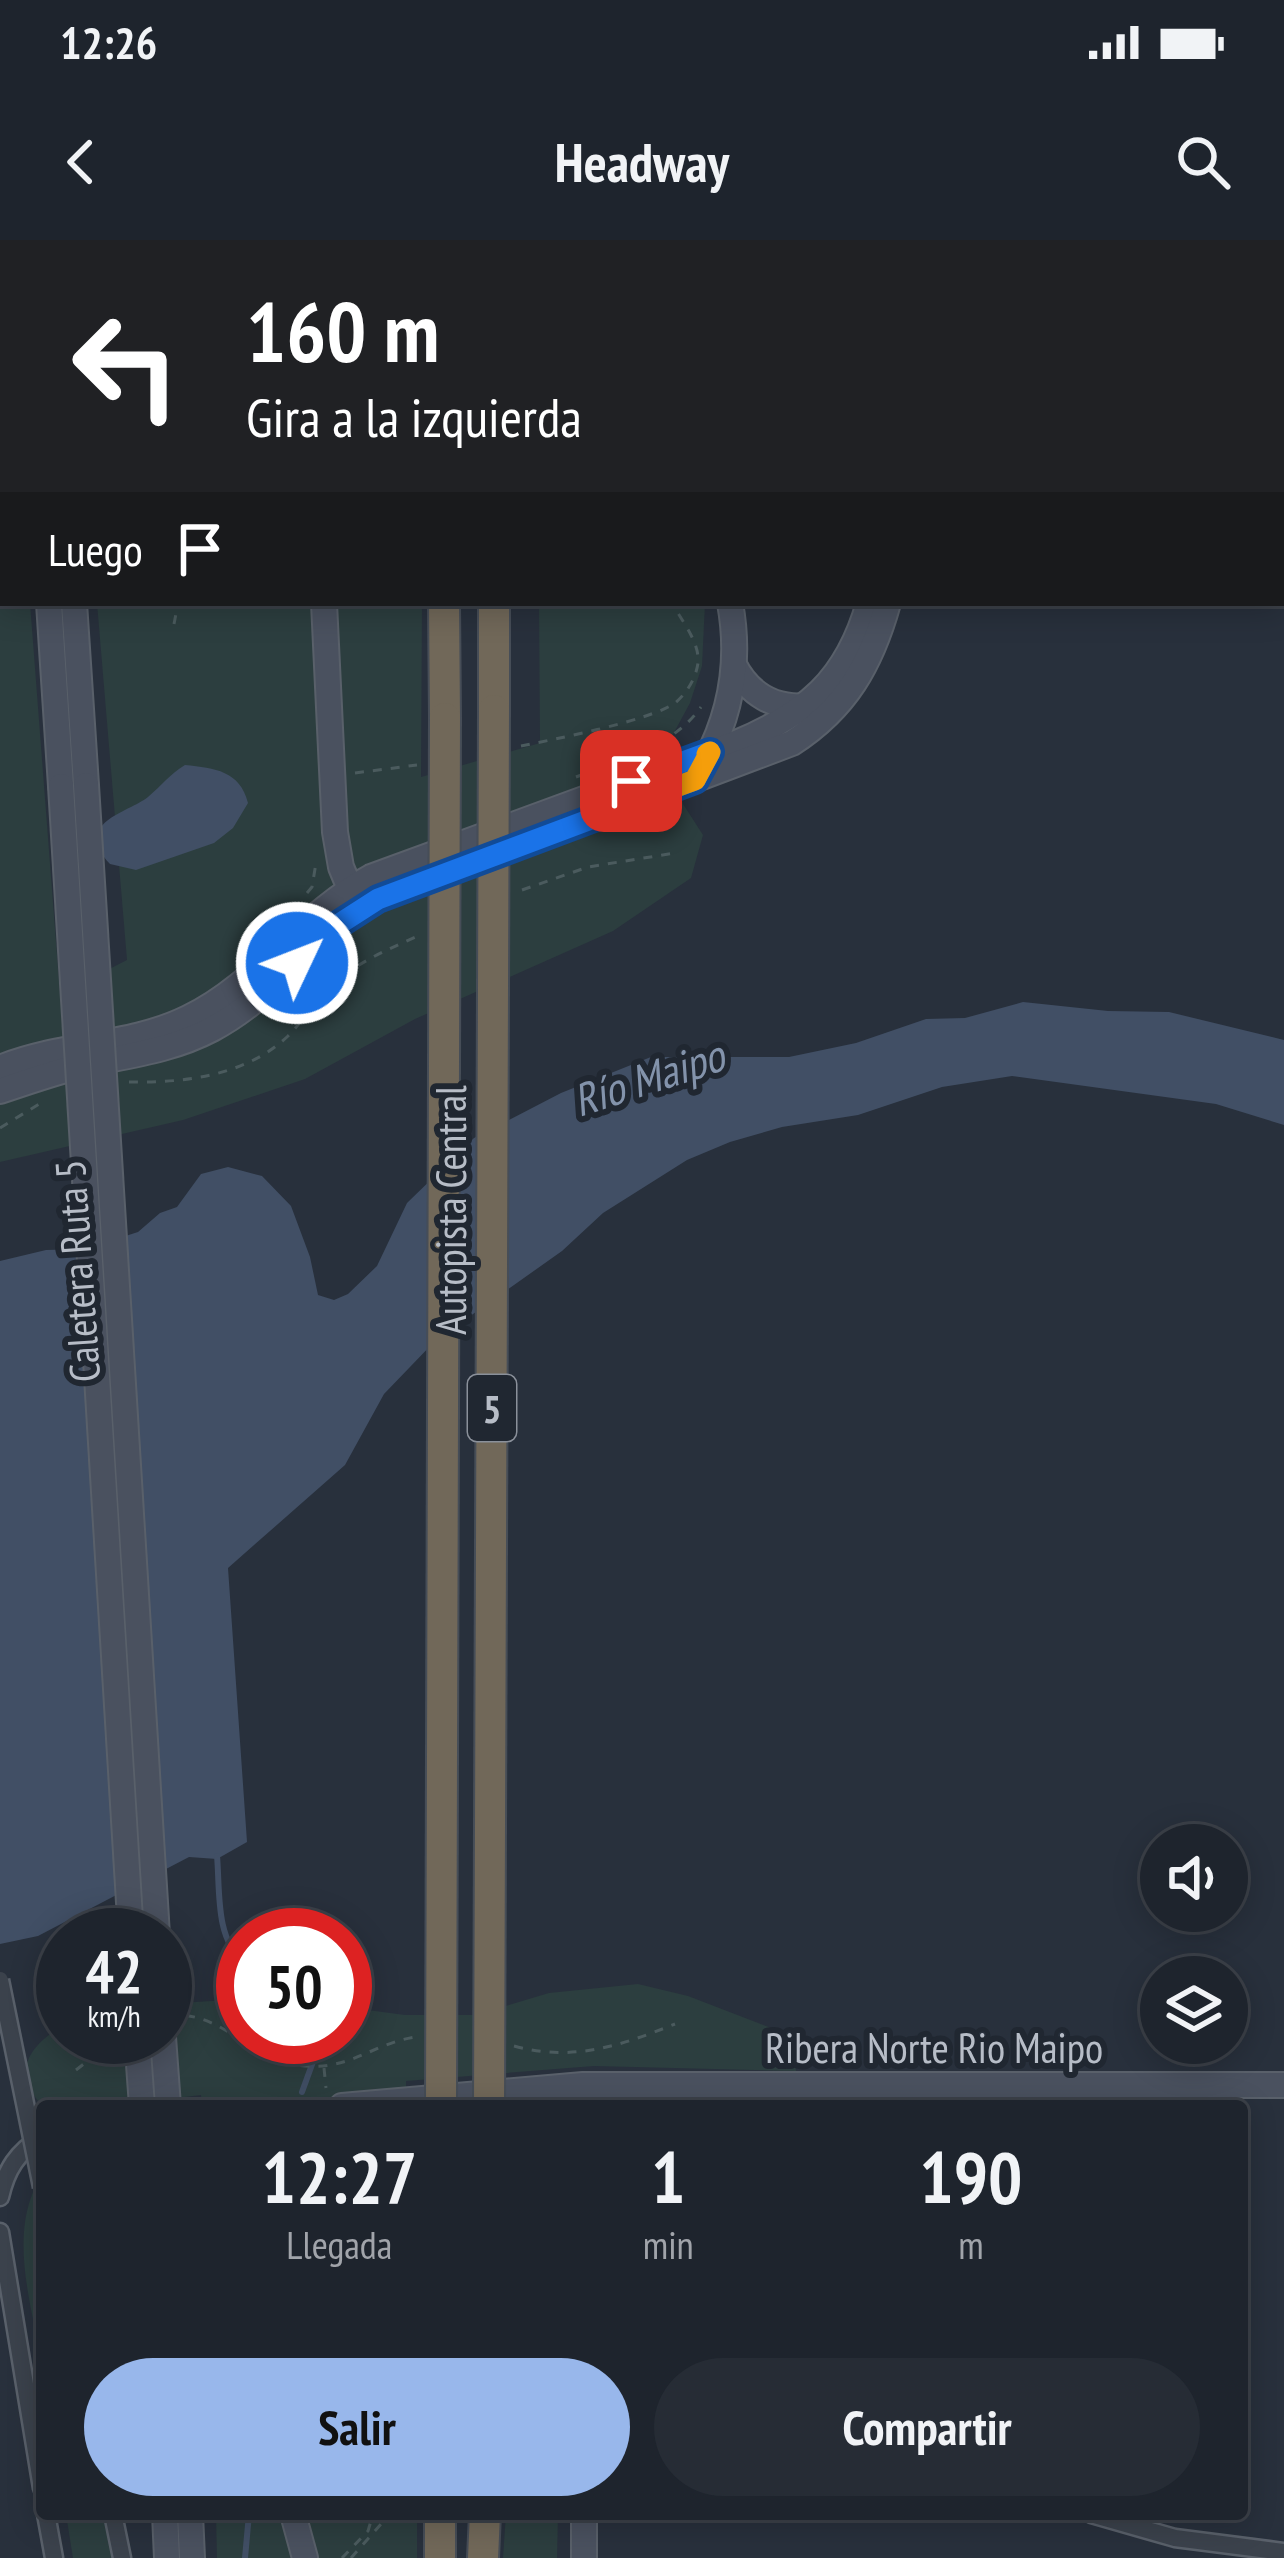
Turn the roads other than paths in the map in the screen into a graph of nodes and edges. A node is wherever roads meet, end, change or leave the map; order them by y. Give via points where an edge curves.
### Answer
1 (49, 606) edge
2 (74, 606) edge
3 (324, 606) edge
4 (444, 606) edge
5 (494, 606) edge
6 (730, 606) edge
7 (868, 606) edge
8 (887, 606) edge
9 (734, 665) junction
10 (807, 706) junction
11 (710, 752) junction
12 (695, 780) junction
13 (73, 786) junction
14 (354, 899) junction
15 (0, 1068) edge
16 (0, 1091) edge
17 (130, 1908) edge
18 (155, 1908) edge
19 (0, 1980) edge
20 (139, 2064) edge
21 (165, 2064) edge
22 (1284, 2085) edge
23 (584, 2096) edge
24 (1218, 2096) edge
25 (142, 2100) edge
26 (168, 2100) edge
27 (441, 2100) edge
28 (487, 2100) edge
29 (490, 2100) edge
30 (36, 2142) edge
31 (36, 2157) edge
32 (1, 2186) edge
33 (0, 2232) edge
34 (36, 2451) edge
35 (47, 2520) edge
36 (114, 2520) edge
37 (165, 2520) edge
38 (190, 2520) edge
39 (295, 2520) edge
40 (440, 2520) edge
41 (484, 2520) edge
42 (584, 2520) edge
43 (1112, 2520) edge
44 (1284, 2552) edge
45 (54, 2558) edge
46 (122, 2558) edge
47 (167, 2558) edge
48 (192, 2558) edge
49 (305, 2558) edge
50 (440, 2558) edge
51 (483, 2558) edge
52 (584, 2558) edge

1 - 13 main road, Caletera Ruta 5
2 - 13 main road, Caletera Ruta 5
3 - 14 main road via 338,850
4 - 27 highway, Autopista Central / 5, bridge
5 - 29 highway, Autopista Central / 5, bridge
6 - 9 main road
7 - 10 main road via 843,664
8 - 12 main road via 860,676 826,718 792,743
9 - 10 main road via 765,699
9 - 11 main road
10 - 11 main road
11 - 12 main road
11 - 14 main road via 394,867
12 - 14 main road
13 - 17 main road, Caletera Ruta 5, bridge
13 - 18 main road, Caletera Ruta 5, bridge
14 - 15 main road via 316,912 232,991 189,1018
14 - 16 main road via 254,1002 212,1029
19 - 31 street, bridge
20 - 25 main road
21 - 26 main road
22 - 24 main road, Ribera Norte Rio Maipo
23 - 24 main road, Ribera Norte Rio Maipo
23 - 28 main road
30 - 32 street
33 - 34 street
35 - 45 street
36 - 46 street
37 - 47 main road
38 - 48 main road
39 - 49 main road
40 - 50 highway
41 - 51 highway
42 - 52 main road
43 - 44 street via 1174,2538

